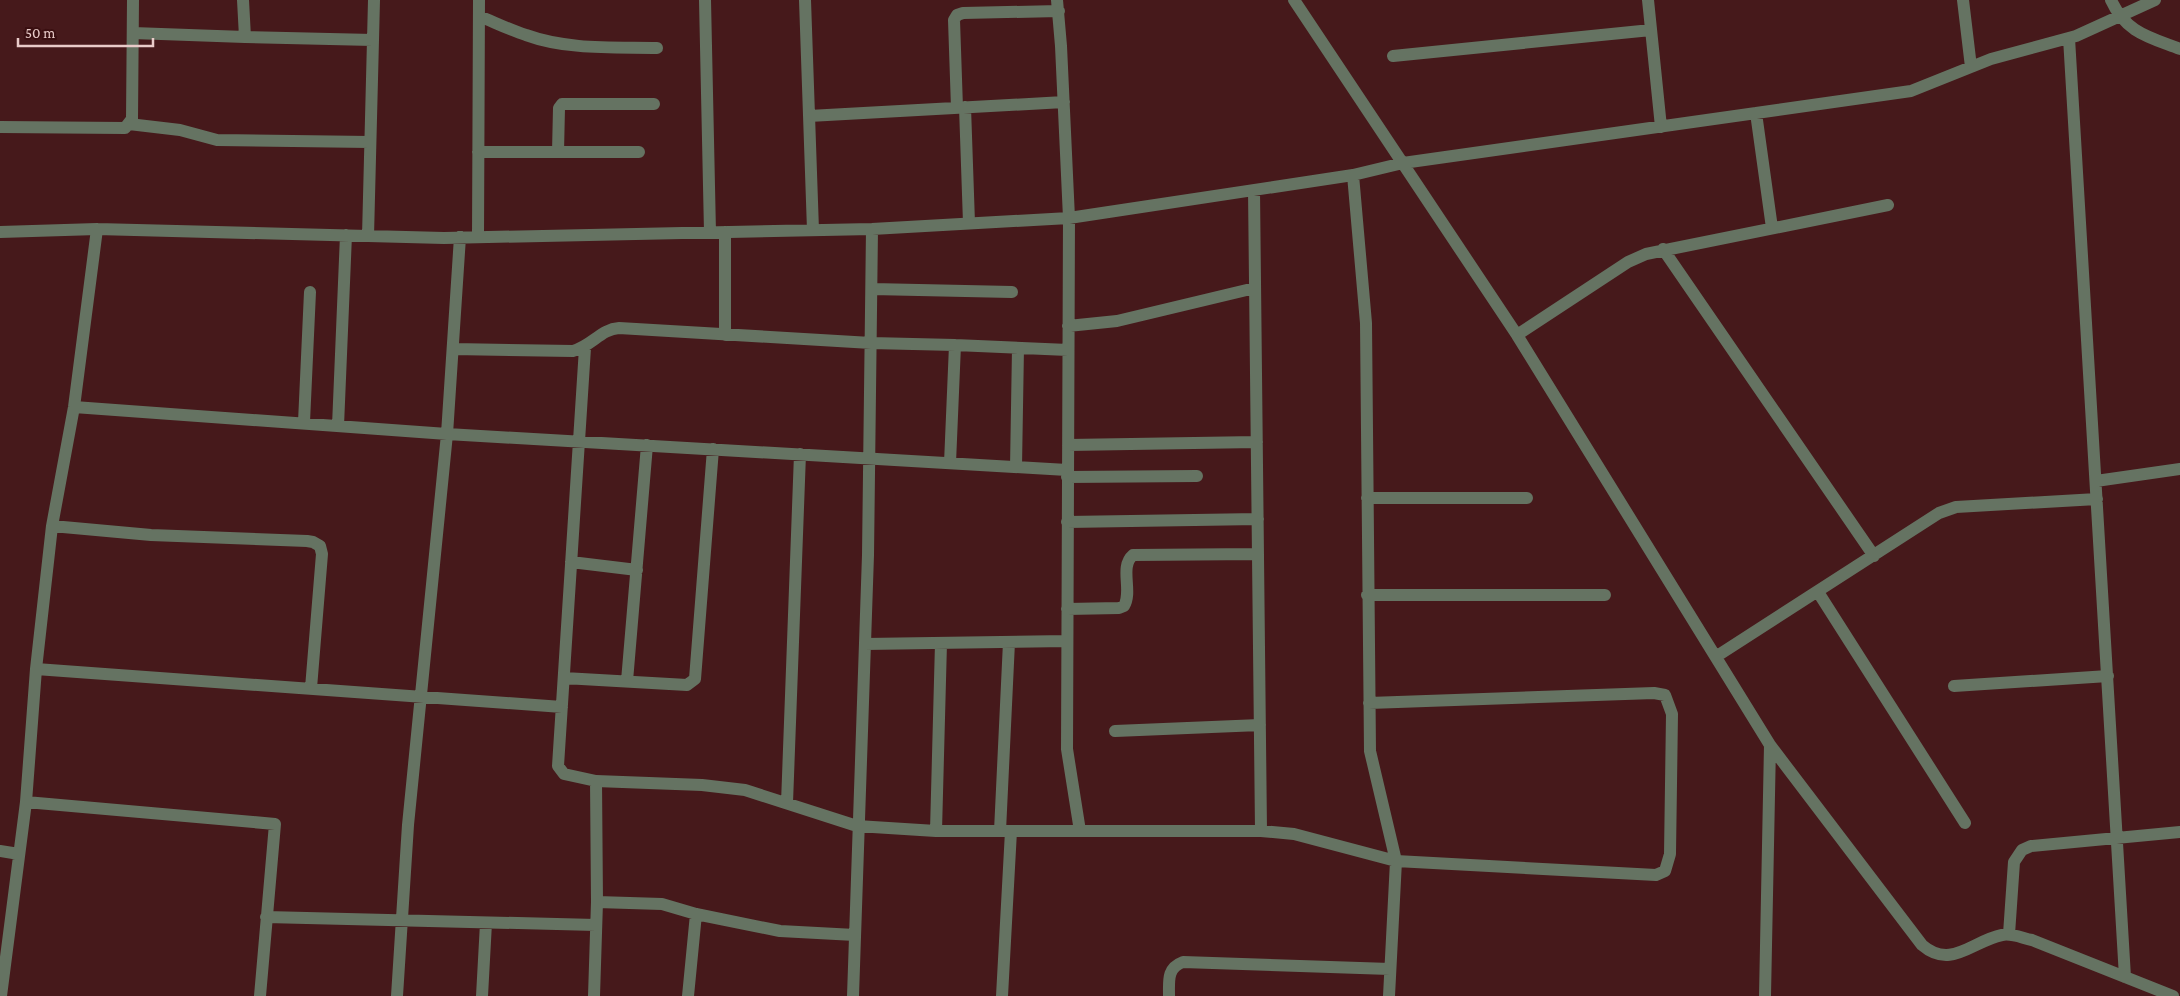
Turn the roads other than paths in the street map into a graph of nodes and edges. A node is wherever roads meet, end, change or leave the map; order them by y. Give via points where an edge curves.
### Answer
1 (133, 0) edge
2 (243, 0) edge
3 (374, 0) edge
4 (479, 0) edge
5 (705, 0) edge
6 (805, 0) edge
7 (1294, 0) edge
8 (1648, 0) edge
9 (1962, 0) edge
10 (2111, 0) edge
11 (2155, 0) edge
12 (1058, 6) edge
13 (479, 16) junction
14 (2119, 16) junction
15 (1651, 30) junction
16 (133, 33) junction
17 (245, 37) junction
18 (2069, 38) junction
19 (373, 40) junction
20 (657, 48) dead end
21 (2180, 49) edge
22 (1393, 56) dead end
23 (1971, 66) junction
24 (1064, 102) junction
25 (654, 104) dead end
26 (961, 108) junction
27 (1756, 113) junction
28 (809, 116) junction
29 (129, 124) junction
30 (0, 127) edge
31 (1661, 127) junction
32 (370, 142) junction
33 (478, 152) junction
34 (558, 152) junction
35 (639, 152) dead end
36 (1403, 163) junction
37 (1353, 176) junction
38 (1254, 190) junction
39 (1888, 205) dead end
40 (1069, 218) junction
41 (969, 224) junction
42 (97, 228) junction
43 (872, 228) junction
44 (1772, 228) junction
45 (813, 230) junction
46 (0, 232) edge
47 (710, 232) junction
48 (725, 232) junction
49 (346, 235) junction
50 (368, 236) junction
51 (460, 237) junction
52 (478, 237) junction
53 (1663, 250) junction
54 (1255, 288) junction
55 (872, 289) junction
56 (310, 292) dead end
57 (1012, 292) dead end
58 (1068, 326) junction
59 (724, 335) junction
60 (1518, 335) junction
61 (871, 343) junction
62 (955, 345) junction
63 (585, 348) junction
64 (1018, 348) junction
65 (453, 349) junction
66 (1068, 350) junction
67 (74, 407) junction
68 (304, 422) junction
69 (338, 426) junction
70 (447, 434) junction
71 (579, 442) junction
72 (1257, 442) junction
73 (1068, 445) junction
74 (647, 446) junction
75 (713, 449) junction
76 (800, 454) junction
77 (869, 459) junction
78 (950, 463) junction
79 (1016, 467) junction
80 (2180, 469) edge
81 (1067, 473) junction
82 (1197, 476) dead end
83 (2096, 481) junction
84 (1367, 498) junction
85 (1527, 498) dead end
86 (2097, 499) junction
87 (1258, 518) junction
88 (1067, 522) junction
89 (52, 526) junction
90 (1258, 554) junction
91 (1874, 556) junction
92 (571, 562) junction
93 (637, 570) junction
94 (1818, 592) junction
95 (1367, 595) junction
96 (1605, 595) dead end
97 (1066, 609) junction
98 (1010, 642) junction
99 (1066, 642) junction
100 (942, 643) junction
101 (865, 644) junction
102 (1717, 656) junction
103 (36, 669) junction
104 (2108, 676) junction
105 (564, 678) junction
106 (627, 682) junction
107 (1954, 686) dead end
108 (311, 688) junction
109 (421, 697) junction
110 (1369, 703) junction
111 (562, 707) junction
112 (1260, 725) junction
113 (1115, 731) dead end
114 (1770, 745) junction
115 (596, 781) junction
116 (26, 802) junction
117 (787, 804) junction
118 (1965, 823) dead end
119 (857, 826) junction
120 (936, 831) junction
121 (1006, 831) junction
122 (1080, 831) junction
123 (1261, 831) junction
124 (2180, 832) edge
125 (2117, 839) junction
126 (0, 851) edge
127 (19, 854) junction
128 (1396, 861) junction
129 (597, 902) junction
130 (696, 914) junction
131 (266, 917) junction
132 (401, 922) junction
133 (486, 923) junction
134 (596, 926) junction
135 (2009, 934) junction
136 (855, 935) junction
137 (1390, 969) junction
138 (2125, 977) junction
139 (1, 996) edge
140 (260, 996) edge
141 (396, 996) edge
142 (482, 996) edge
143 (594, 996) edge
144 (688, 996) edge
145 (852, 996) edge
146 (1002, 996) edge
147 (1168, 996) edge
148 (1389, 996) edge
149 (1765, 996) edge
150 (2173, 996) edge

1 - 16 street
2 - 17 street
3 - 19 street
4 - 13 street
5 - 47 street
6 - 28 street
7 - 36 street
8 - 15 street
9 - 23 street
10 - 14 street
11 - 14 street
12 - 24 street
12 - 26 street via 957,15 954,20
13 - 20 street via 543,40 594,47
13 - 33 street
14 - 18 street
14 - 21 street via 2140,34
15 - 22 street
15 - 31 street
16 - 17 street
16 - 29 street via 132,119
17 - 19 street
18 - 23 street
18 - 83 street
19 - 32 street
23 - 27 street via 1911,91
24 - 26 street
24 - 40 street
25 - 34 street via 562,104 559,108
26 - 28 street
26 - 41 street
27 - 31 street
27 - 44 street
28 - 45 street
29 - 30 street via 125,128
29 - 32 street via 180,130 217,140
31 - 36 street
32 - 50 street
33 - 34 street
33 - 52 street
34 - 35 street
36 - 37 street
36 - 60 street
37 - 38 street
37 - 84 street via 1366,323
38 - 40 street
38 - 54 street
39 - 44 street
40 - 41 street
40 - 58 street
41 - 43 street
42 - 46 street
42 - 49 street
42 - 67 street
43 - 45 street
43 - 55 street
44 - 53 street
45 - 48 street
47 - 48 street
47 - 52 street
48 - 59 street
49 - 50 street
49 - 69 street
50 - 51 street
51 - 52 street
51 - 65 street
53 - 60 street via 1628,262
53 - 91 street
54 - 58 street via 1117,321
54 - 72 street
55 - 57 street
55 - 61 street
56 - 68 street
58 - 66 street
59 - 61 street
59 - 63 street via 612,328
60 - 102 street
61 - 62 street
61 - 77 street
62 - 64 street
62 - 78 street
63 - 65 street via 573,352
63 - 71 street
64 - 66 street
64 - 79 street
65 - 70 street
66 - 73 street
67 - 68 street
67 - 89 street
68 - 69 street
69 - 70 street
70 - 71 street
70 - 109 street
71 - 74 street
71 - 92 street
72 - 73 street
72 - 87 street
73 - 81 street
74 - 75 street
74 - 93 street
75 - 76 street
75 - 106 street via 695,679 687,685
76 - 77 street
76 - 117 street
77 - 78 street
77 - 101 street
78 - 79 street
79 - 81 street
80 - 83 street
81 - 82 street
81 - 88 street
83 - 86 street
84 - 85 street
84 - 95 street
86 - 91 street via 1949,508
86 - 104 street
87 - 88 street
87 - 90 street
88 - 97 street
89 - 103 street
89 - 108 street via 151,535 314,542 320,546 322,554
90 - 97 street via 1132,555 1127,565 1128,601 1124,606
90 - 112 street
91 - 94 street
92 - 93 street
92 - 105 street
93 - 106 street
94 - 102 street
94 - 118 street
95 - 96 street
95 - 110 street
97 - 99 street
98 - 99 street
98 - 100 street
98 - 121 street
99 - 122 street via 1067,750
100 - 101 street
100 - 120 street
101 - 119 street
102 - 114 street
103 - 108 street
103 - 116 street
104 - 107 street
104 - 125 street
105 - 106 street
105 - 111 street
108 - 109 street
109 - 111 street
109 - 132 street
110 - 128 street via 1370,751
110 - 128 street via 1654,693 1665,696 1672,714 1670,854 1665,871 1656,875
111 - 115 street via 558,766 564,774
112 - 113 street
112 - 123 street
114 - 135 street via 1930,952 1950,956
114 - 149 street
115 - 117 street via 722,786
115 - 129 street
116 - 127 street
116 - 131 street via 275,824
117 - 119 street
119 - 120 street
119 - 136 street
120 - 121 street
121 - 122 street
121 - 146 street
122 - 123 street
123 - 128 street via 1294,834
124 - 125 street
125 - 135 street via 2031,846 2022,850 2014,862
125 - 138 street
126 - 127 street
127 - 139 street
128 - 137 street
129 - 130 street via 662,904
129 - 134 street
130 - 136 street via 780,931
130 - 144 street
131 - 132 street
131 - 140 street
132 - 133 street
132 - 141 street
133 - 134 street
133 - 142 street
134 - 143 street
135 - 138 street
136 - 145 street
137 - 147 street via 1183,962 1174,965 1169,974
137 - 148 street
138 - 150 street

